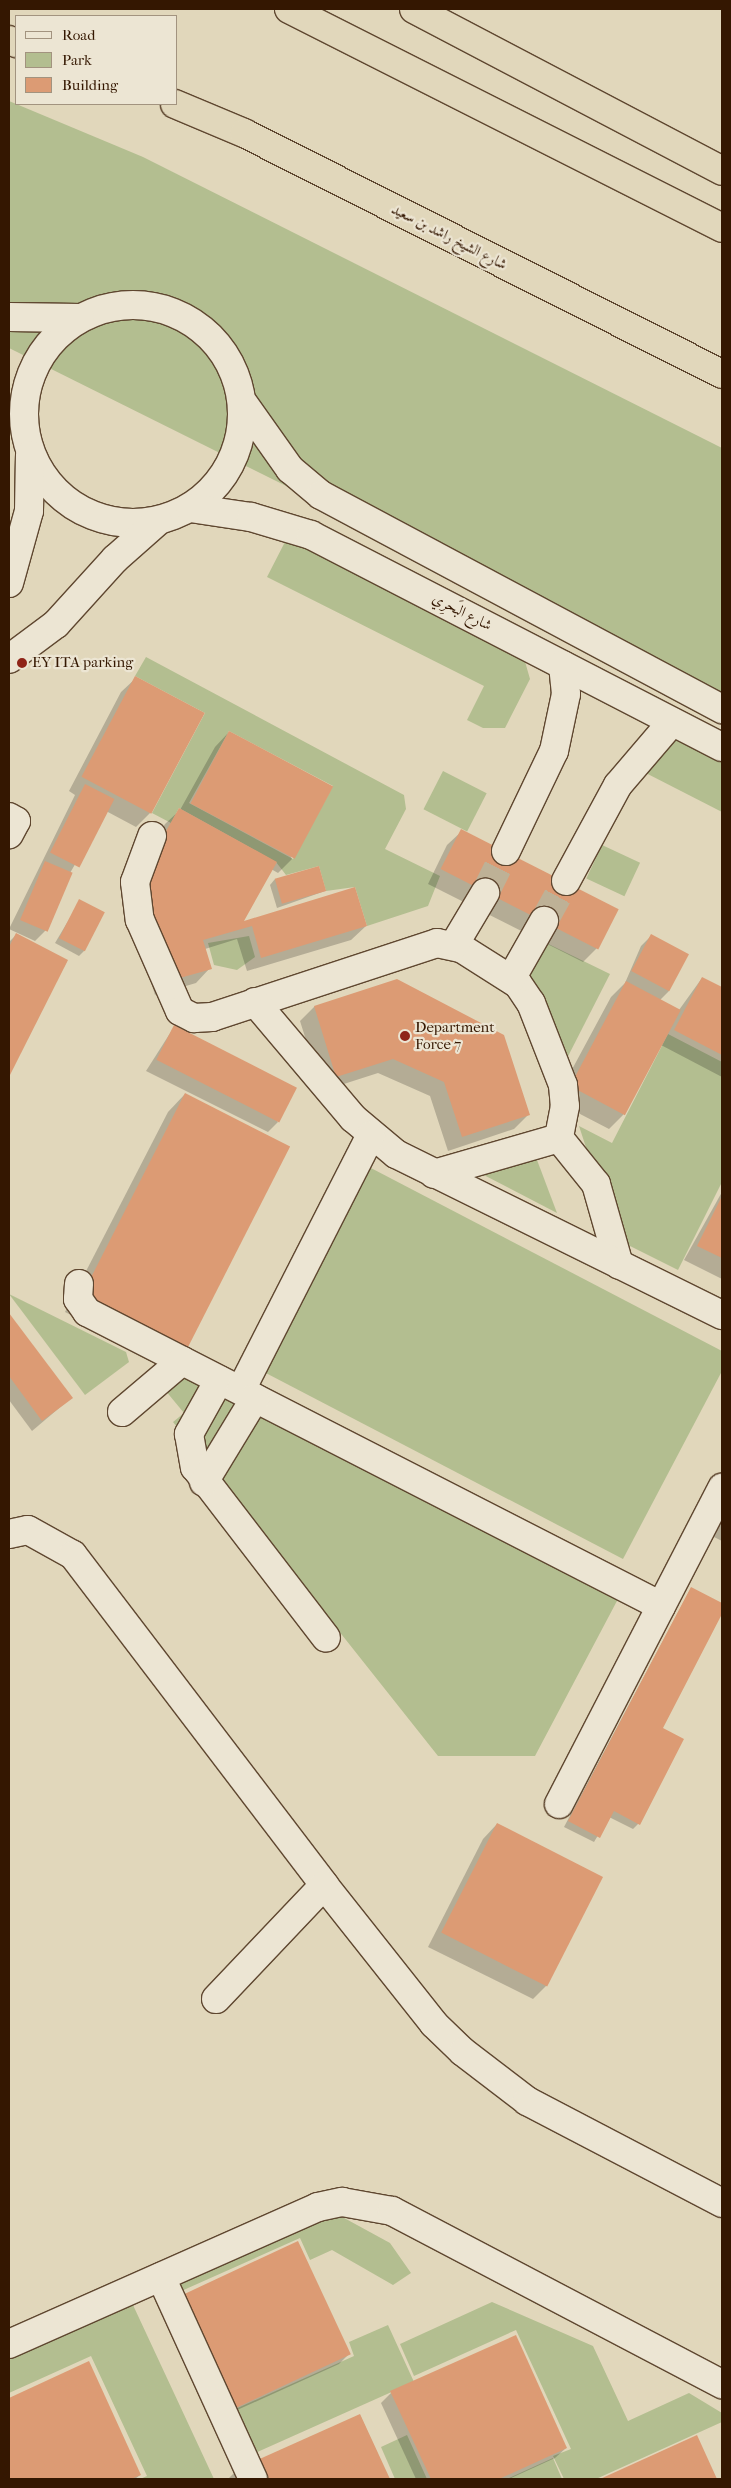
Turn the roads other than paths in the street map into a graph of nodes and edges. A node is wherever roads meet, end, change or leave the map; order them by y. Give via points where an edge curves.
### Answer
1 (289, 9) edge
2 (414, 9) edge
3 (177, 105) edge
4 (722, 171) edge
5 (722, 228) edge
6 (9, 317) edge
7 (80, 318) junction
8 (722, 374) edge
9 (244, 404) junction
10 (16, 415) edge
11 (30, 451) junction
12 (190, 508) junction
13 (158, 521) junction
14 (9, 583) edge
15 (9, 659) edge
16 (563, 665) junction
17 (722, 709) edge
18 (672, 722) junction
19 (722, 747) edge
20 (9, 817) edge
21 (9, 834) edge
22 (152, 836) dead end
23 (506, 851) tunnel mouth
24 (566, 881) tunnel mouth
25 (485, 893) tunnel mouth
26 (544, 921) tunnel mouth
27 (454, 945) junction
28 (511, 979) junction
29 (254, 1002) junction
30 (371, 1135) junction
31 (559, 1138) junction
32 (434, 1174) junction
33 (619, 1265) junction
34 (79, 1284) dead end
35 (722, 1315) edge
36 (182, 1361) junction
37 (238, 1389) junction
38 (122, 1412) dead end
39 (204, 1482) junction
40 (722, 1488) edge
41 (15, 1529) edge
42 (712, 1531) edge
43 (662, 1606) junction
44 (326, 1638) dead end
45 (559, 1804) dead end
46 (324, 1884) junction
47 (216, 2000) dead end
48 (722, 2203) edge
49 (161, 2277) junction
50 (9, 2344) edge
51 (722, 2384) edge
52 (253, 2479) edge

1 - 5 highway
2 - 4 highway
3 - 8 highway, شارع الشيخ راشد بن سعيد via 244,133
6 - 7 street
7 - 9 street via 115,306 151,305 185,316 215,339 234,370
7 - 10 street via 54,337 36,362
9 - 12 street via 242,435 232,464 214,489
9 - 17 street via 290,469 321,495
10 - 11 street
11 - 13 street via 45,479 81,509 126,524
11 - 14 street via 29,511
12 - 13 street
12 - 16 street, شارع البَحرِي via 251,517 311,536
13 - 15 street via 115,559 56,624
16 - 18 street, شارع البَحرِي
16 - 23 street via 566,694 554,751
18 - 19 street, شارع البَحرِي
18 - 24 street via 618,785
20 - 21 street via 16,822
22 - 29 street via 138,868 135,895 140,920 180,1011 203,1018
25 - 27 street
26 - 28 street
27 - 28 street
27 - 29 street via 429,945
28 - 31 street via 531,1003 563,1085 565,1106
29 - 30 street
30 - 32 street
30 - 37 street
31 - 32 street
31 - 33 street via 596,1184
32 - 33 street
33 - 35 street
34 - 36 street via 78,1299 88,1312
36 - 37 street
36 - 38 street
37 - 39 street
37 - 39 street via 189,1434 190,1452
37 - 43 street
39 - 44 street
40 - 42 street
41 - 46 street via 73,1555
42 - 43 street
43 - 45 street
46 - 47 street
46 - 48 street via 434,2024 494,2078 555,2117
49 - 50 street
49 - 51 street via 318,2206 368,2204 392,2211
49 - 52 street

